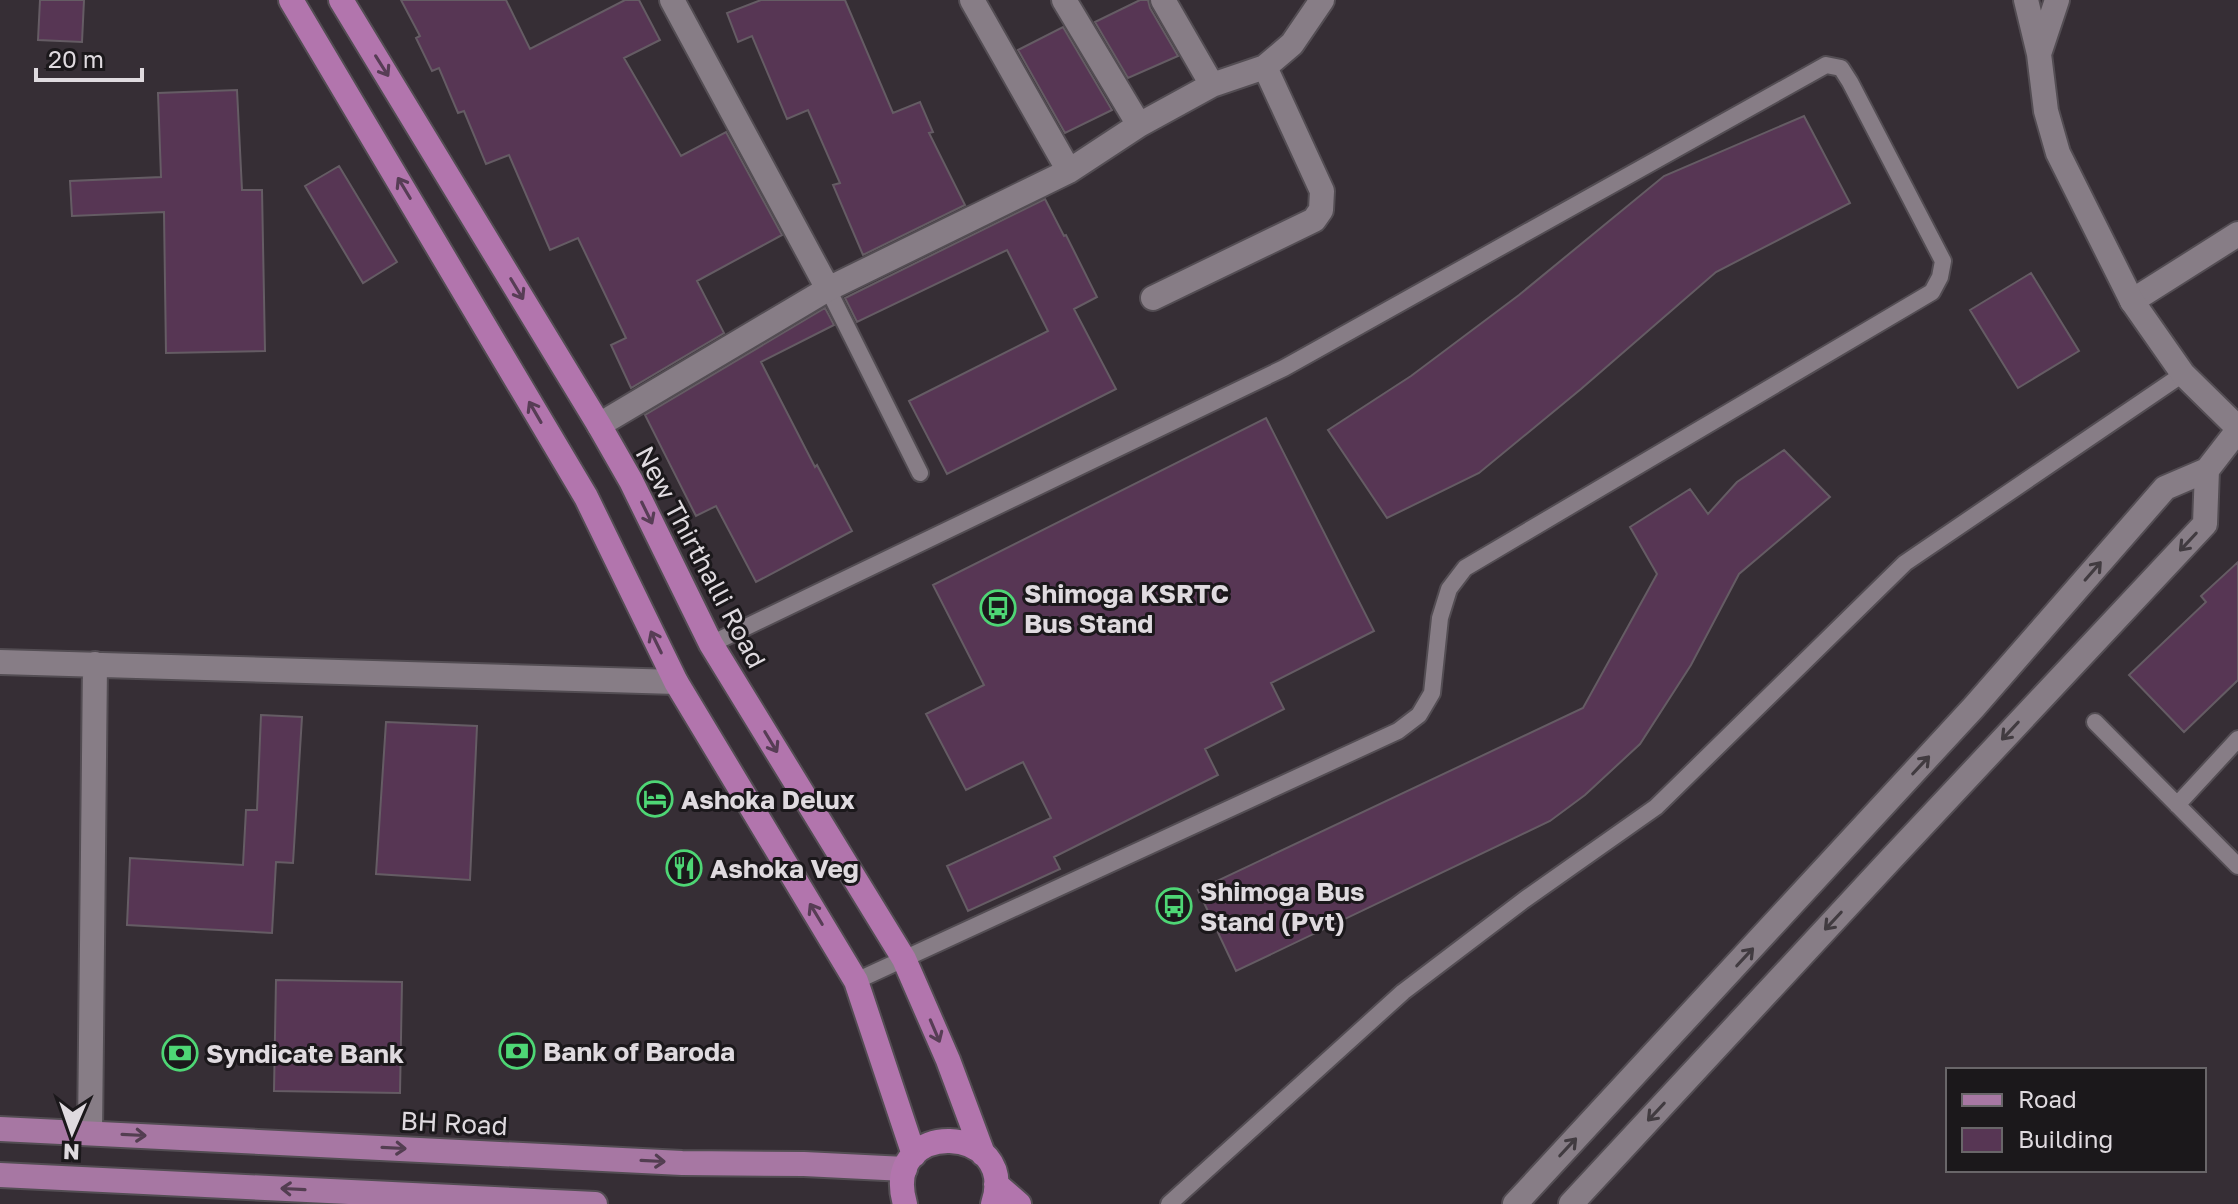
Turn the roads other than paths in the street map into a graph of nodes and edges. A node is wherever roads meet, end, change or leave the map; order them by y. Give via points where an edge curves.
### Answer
1 (291, 0) edge
2 (341, 0) edge
3 (672, 0) edge
4 (972, 0) edge
5 (1064, 0) edge
6 (1163, 0) edge
7 (1322, 0) edge
8 (2026, 0) edge
9 (2057, 0) edge
10 (2039, 54) junction
11 (1265, 67) junction
12 (1212, 85) junction
13 (1139, 125) junction
14 (1069, 171) junction
15 (2238, 234) edge
16 (828, 289) junction
17 (1153, 298) dead end
18 (2132, 301) junction
19 (2183, 374) junction
20 (599, 425) junction
21 (2238, 429) edge
22 (2207, 470) junction
23 (920, 473) dead end
24 (711, 644) junction
25 (0, 662) edge
26 (95, 664) junction
27 (676, 682) junction
28 (2095, 722) dead end
29 (2238, 739) edge
30 (2177, 805) junction
31 (2238, 866) edge
32 (904, 959) junction
33 (856, 981) junction
34 (0, 1129) edge
35 (90, 1133) junction
36 (983, 1154) junction
37 (910, 1162) junction
38 (0, 1175) edge
39 (994, 1194) edge
40 (595, 1204) edge
41 (905, 1204) edge
42 (1019, 1204) edge
43 (1169, 1204) edge
44 (1515, 1204) edge
45 (1571, 1204) edge

27 -> 1 highway via 586,497
2 -> 20 highway, New Thirthalli Road
3 - 16 street
4 - 14 street
5 - 13 street
6 - 12 street
7 - 11 street via 1292,44
8 - 10 street
9 - 10 street
10 - 18 street via 2058,153
11 - 12 street
11 - 17 street via 1322,191 1321,210 1314,220
12 - 13 street
13 - 14 street
14 - 16 street
15 - 18 street
16 - 20 street
16 - 23 lane
18 - 19 street
19 - 21 street
19 - 43 lane via 1905,563 1656,807 1403,992
20 -> 24 highway, New Thirthalli Road
21 - 22 street
44 -> 22 street via 1974,707 2165,488
22 -> 45 street via 2205,524
24 -> 32 highway, New Thirthalli Road
24 - 32 lane via 1284,368 1826,65 1841,68 1850,82 1943,261 1932,292 1465,568 1449,589 1440,618 1432,693 1419,715 1398,731
25 - 26 street
26 - 27 street
26 - 35 street
33 -> 27 highway
28 - 30 lane
29 - 30 lane
30 - 31 lane
32 - 33 lane
32 -> 36 highway, New Thirthalli Road
33 - 37 highway
34 - 35 main road, BH Road
35 -> 37 main road, BH Road via 682,1163
36 - 37 highway via 951,1139 920,1149
36 - 39 highway, New Thirthalli Road via 992,1168
37 - 41 highway via 902,1175
40 -> 38 main road
39 - 42 highway

